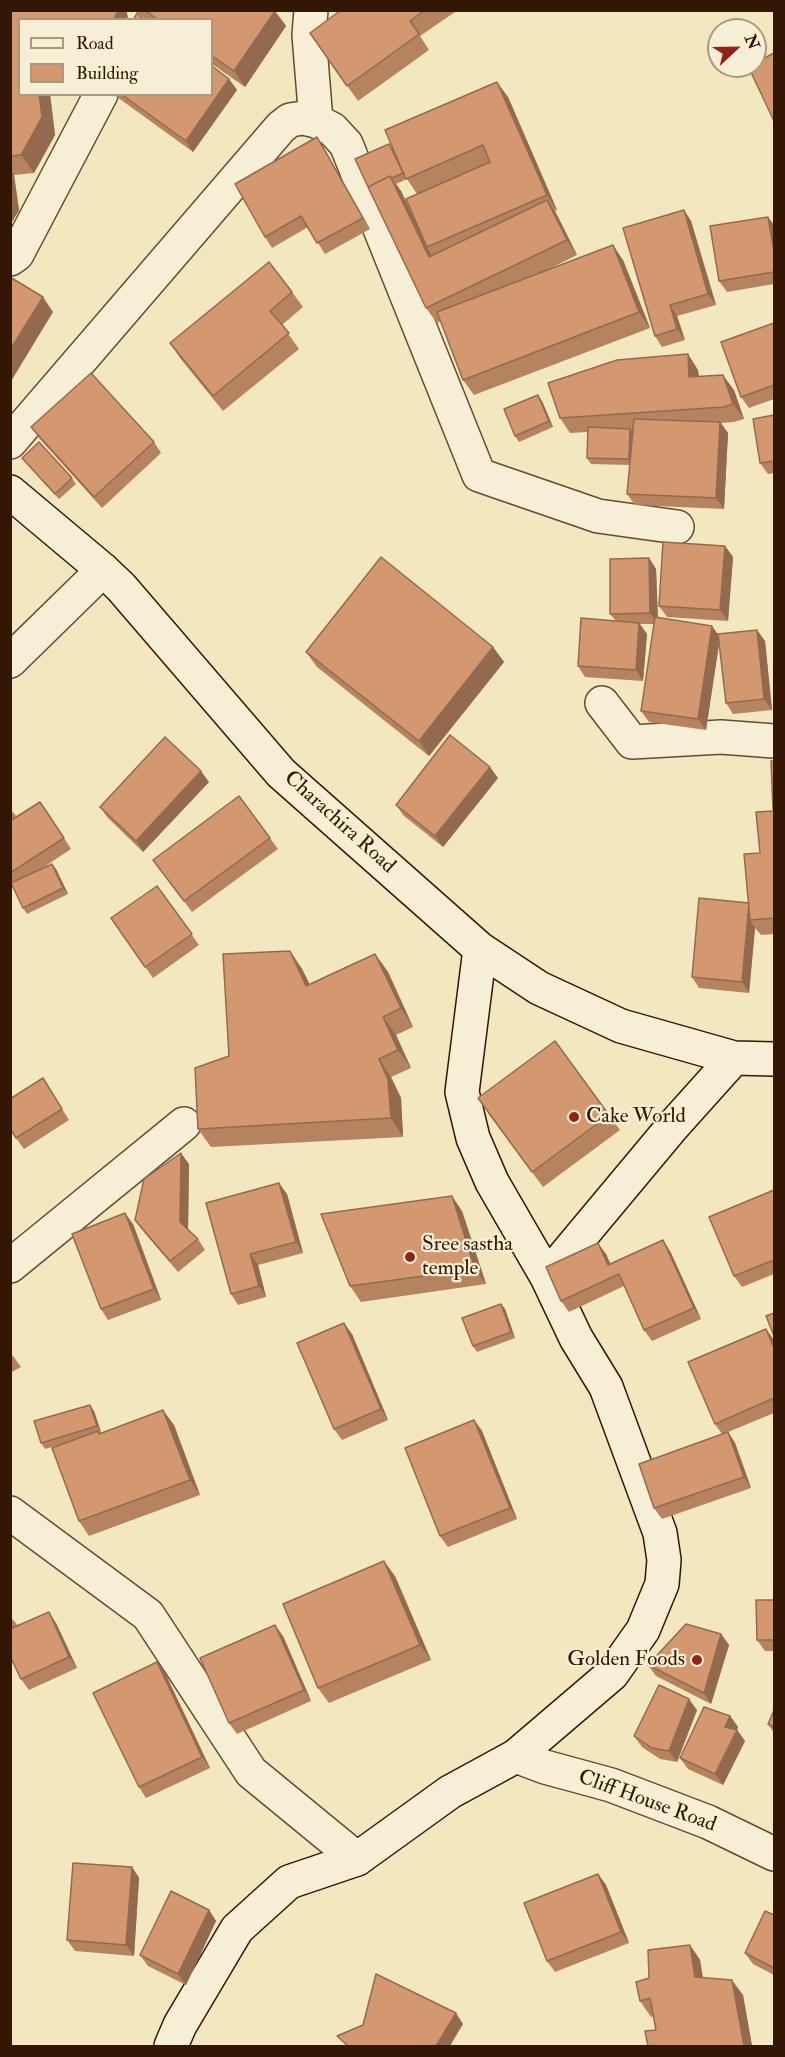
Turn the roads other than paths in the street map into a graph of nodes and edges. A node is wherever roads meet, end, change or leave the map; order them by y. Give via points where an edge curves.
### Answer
1 (311, 10) edge
2 (100, 96) edge
3 (316, 121) junction
4 (10, 259) edge
5 (10, 442) edge
6 (10, 492) edge
7 (677, 527) dead end
8 (103, 570) junction
9 (10, 661) edge
10 (602, 703) dead end
11 (774, 741) edge
12 (480, 949) junction
13 (734, 1058) junction
14 (774, 1059) edge
15 (184, 1124) dead end
16 (10, 1266) edge
17 (547, 1277) junction
18 (10, 1513) edge
19 (516, 1756) junction
20 (774, 1854) edge
21 (357, 1859) junction
22 (171, 2046) edge

1 - 3 street via 309,35
2 - 4 street via 17,254
3 - 5 street via 290,120 281,127
3 - 7 street via 332,129 346,144 478,475 598,516
6 - 8 street, Charachira Road
8 - 9 street
8 - 12 street, Charachira Road via 281,773
10 - 11 street via 632,742 721,737
12 - 13 street, Charachira Road via 539,988 621,1026
12 - 17 street via 462,1092 473,1138 492,1182
13 - 14 street, Charachira Road
13 - 17 street
15 - 16 street
17 - 19 street via 576,1338 606,1387 660,1533 664,1560 662,1584 643,1630 612,1674
18 - 21 street via 148,1615 251,1772
19 - 20 street, Cliff House Road via 622,1789 708,1822
19 - 21 street via 450,1792
21 - 22 street via 289,1882 237,1929

